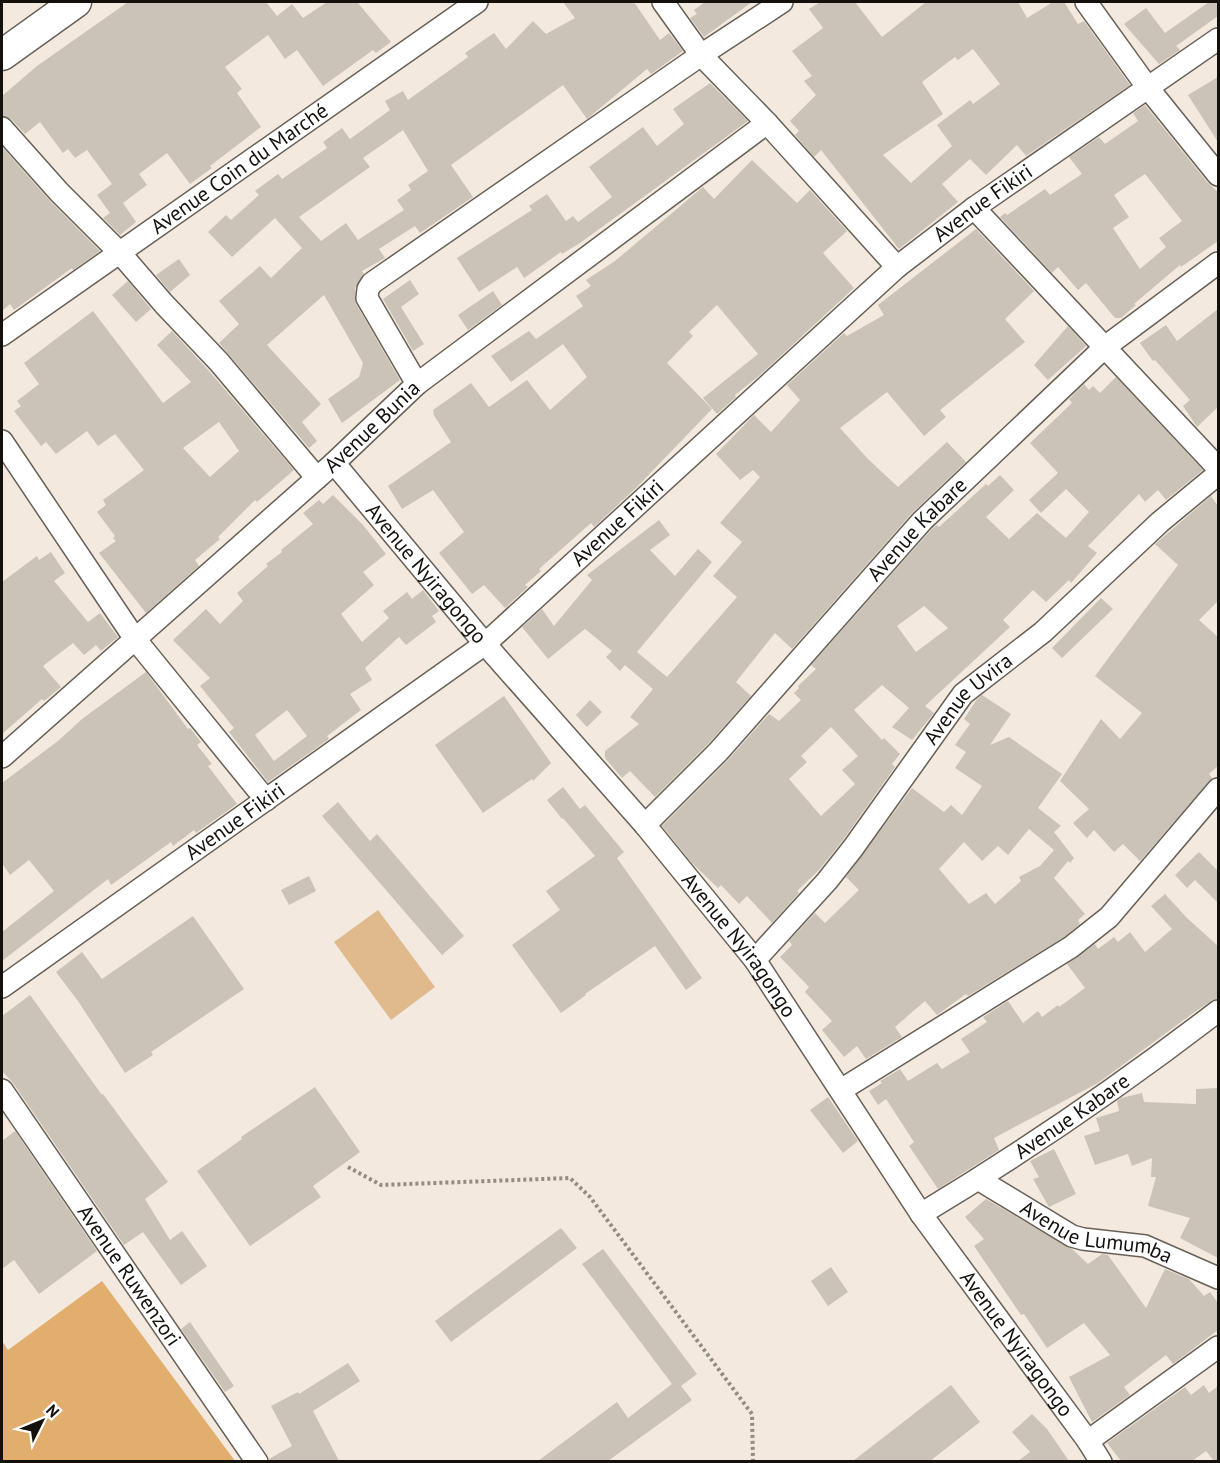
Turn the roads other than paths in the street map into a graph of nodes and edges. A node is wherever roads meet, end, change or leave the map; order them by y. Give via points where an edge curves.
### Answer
1 (76, 2) edge
2 (477, 2) edge
3 (663, 2) edge
4 (782, 2) edge
5 (1090, 3) edge
6 (1218, 39) edge
7 (701, 55) junction
8 (2, 56) edge
9 (1148, 88) junction
10 (767, 123) junction
11 (2, 128) edge
12 (1218, 175) edge
13 (974, 208) junction
14 (120, 253) junction
15 (1218, 263) edge
16 (897, 267) junction
17 (2, 335) edge
18 (1105, 347) junction
19 (417, 384) junction
20 (2, 441) edge
21 (334, 463) junction
22 (1218, 468) edge
23 (1218, 474) edge
24 (316, 478) junction
25 (135, 639) junction
26 (485, 645) junction
27 (2, 757) edge
28 (1218, 789) edge
29 (266, 800) junction
30 (645, 825) junction
31 (755, 960) junction
32 (2, 987) edge
33 (1218, 1011) edge
34 (2, 1090) edge
35 (840, 1090) junction
36 (978, 1179) junction
37 (921, 1214) junction
38 (1218, 1278) edge
39 (1218, 1347) edge
40 (1088, 1441) junction
41 (257, 1461) edge
42 (1101, 1461) edge

1 - 8 main road
2 - 14 street, Avenue Coin du Marché
3 - 7 street
4 - 7 street
5 - 9 street
6 - 9 street, Avenue Fikiri
7 - 10 street
7 - 19 street via 372,283 367,298
9 - 12 street
9 - 13 street, Avenue Fikiri
10 - 16 street
10 - 19 street, Avenue Bunia
11 - 14 street
13 - 16 street, Avenue Fikiri
13 - 18 street
14 - 17 street, Avenue Coin du Marché
14 - 24 street via 219,362
15 - 18 street, Avenue Kabare
16 - 26 street, Avenue Fikiri
18 - 22 street
18 - 30 street, Avenue Kabare via 922,521 718,752
19 - 21 street, Avenue Bunia
20 - 25 street
21 - 24 street, Avenue Bunia
21 - 26 street, Avenue Nyiragongo
23 - 31 street, Avenue Uvira via 1160,522 1042,632 963,694 847,856
24 - 25 street, Avenue Bunia
25 - 27 street, Avenue Bunia
25 - 29 street
26 - 29 street, Avenue Fikiri
26 - 30 street, Avenue Nyiragongo
28 - 35 street via 1109,917 1054,958
29 - 32 street, Avenue Fikiri
30 - 31 street, Avenue Nyiragongo
31 - 35 street, Avenue Nyiragongo
33 - 36 street, Avenue Kabare via 1140,1072
34 - 41 street, Avenue Ruwenzori
35 - 37 street, Avenue Nyiragongo
36 - 37 street, Avenue Kabare
36 - 38 street, Avenue Lumumba via 1072,1236 1144,1245
37 - 40 street, Avenue Nyiragongo
39 - 40 street
40 - 42 street, Avenue Nyiragongo

